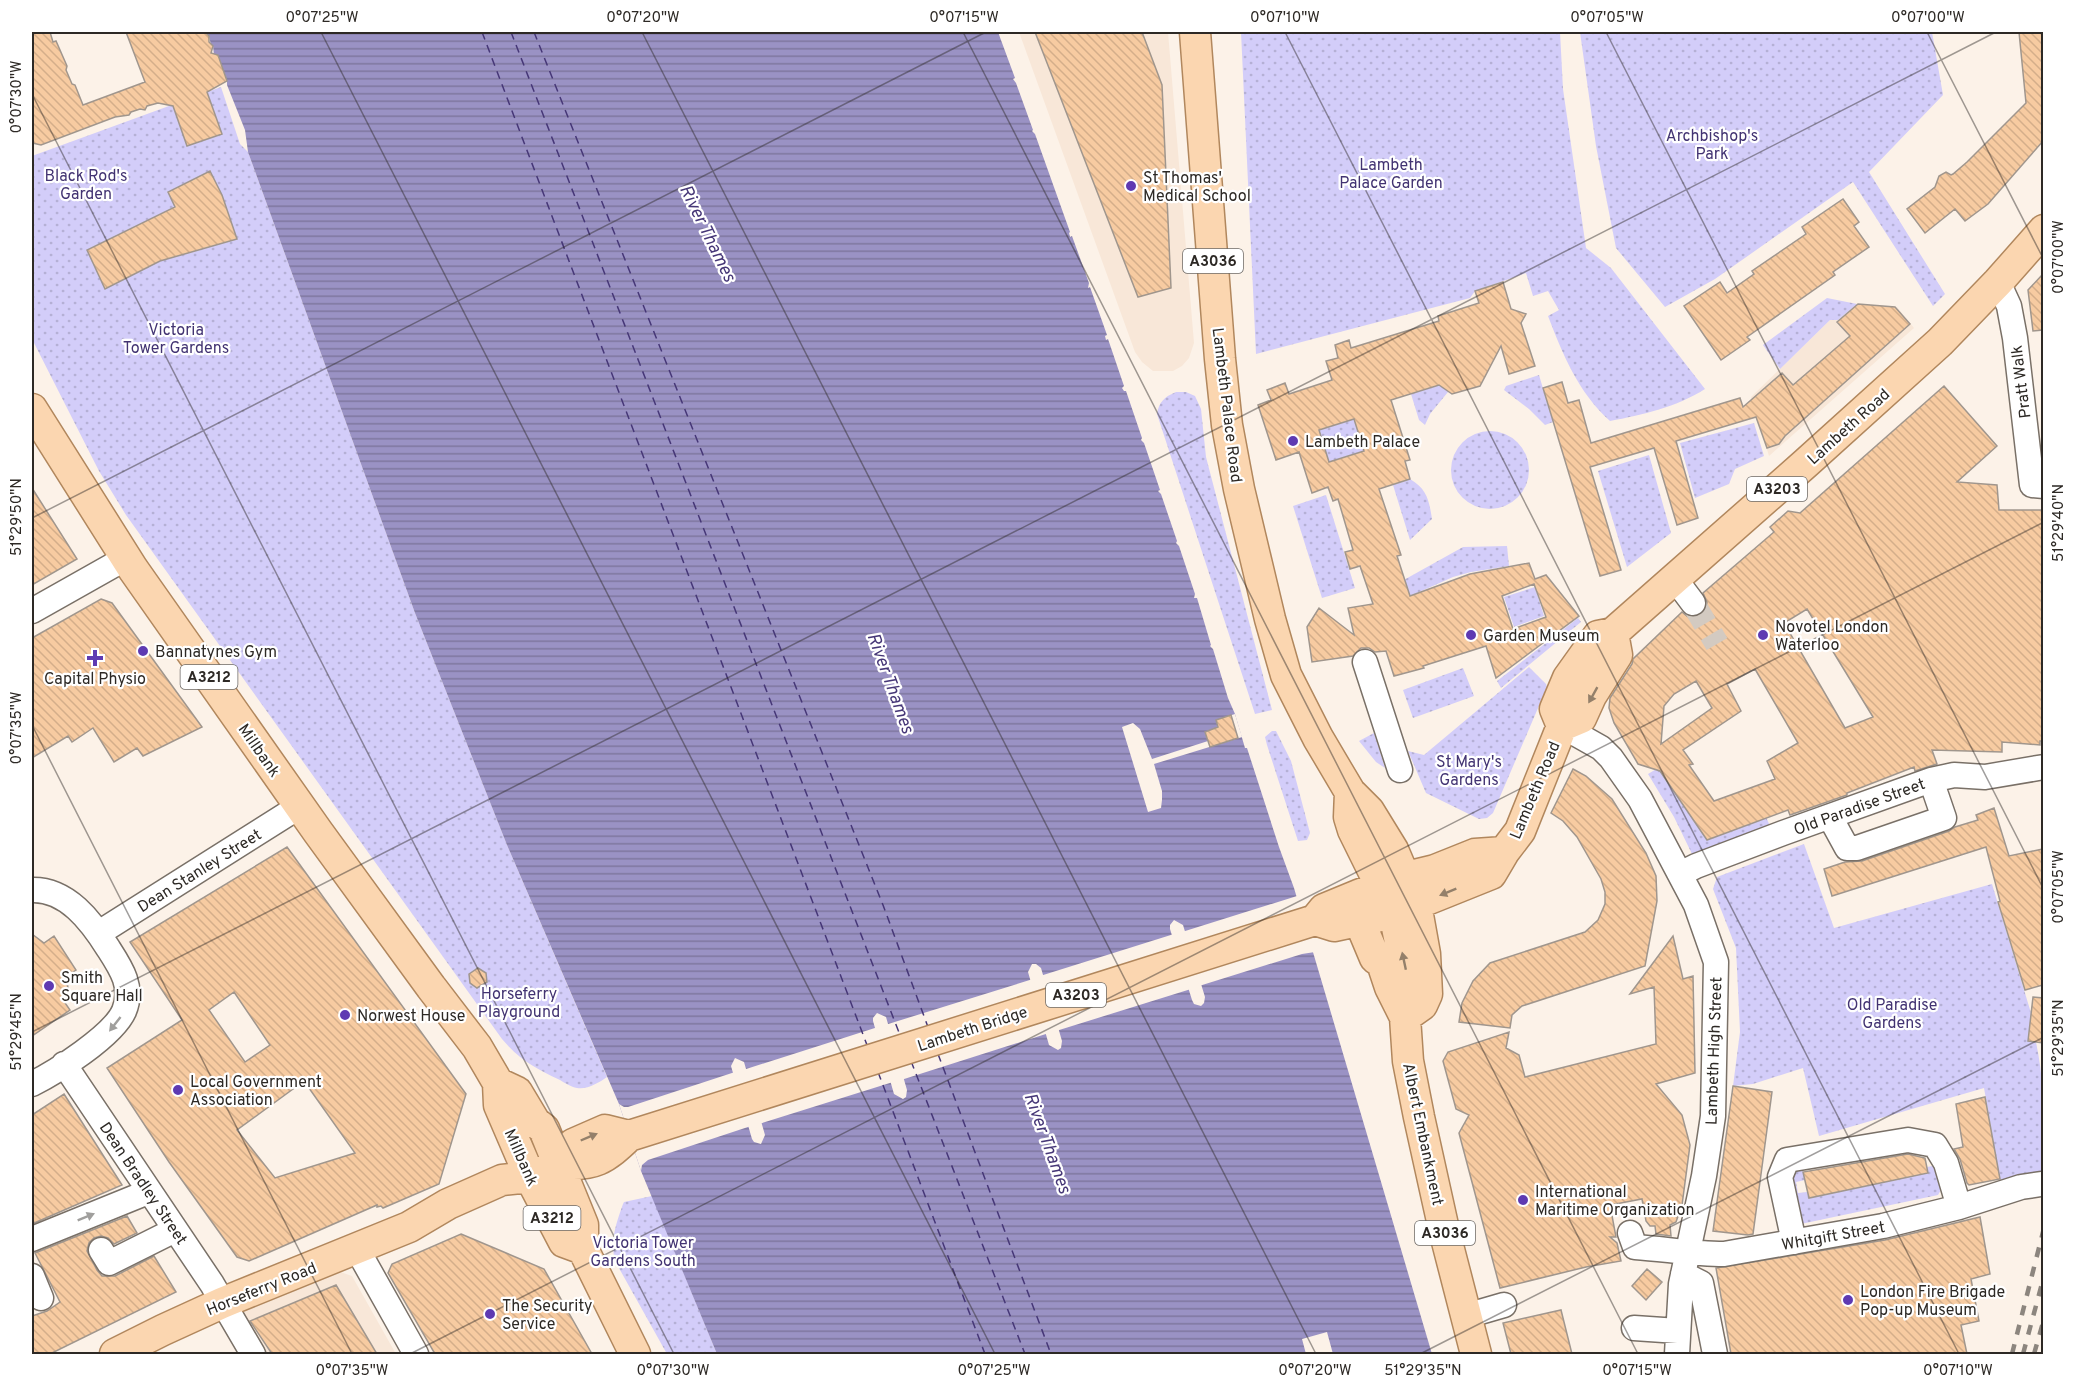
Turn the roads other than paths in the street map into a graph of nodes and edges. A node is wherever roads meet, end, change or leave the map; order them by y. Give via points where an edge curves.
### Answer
1 (1195, 32) edge
2 (2043, 230) edge
3 (1998, 282) junction
4 (32, 409) edge
5 (2038, 485) edge
6 (126, 558) junction
7 (1675, 579) junction
8 (1693, 603) tunnel mouth
9 (32, 611) edge
10 (1365, 662) dead end
11 (1562, 726) junction
12 (2043, 767) edge
13 (1400, 770) dead end
14 (1931, 780) junction
15 (300, 806) junction
16 (1830, 817) junction
17 (1680, 874) junction
18 (32, 890) edge
19 (1399, 895) junction
20 (1359, 920) junction
21 (1310, 922) junction
22 (99, 933) junction
23 (1404, 1013) junction
24 (64, 1064) junction
25 (498, 1083) junction
26 (32, 1084) edge
27 (559, 1163) junction
28 (530, 1176) junction
29 (2041, 1184) dead end
30 (148, 1192) junction
31 (1959, 1207) junction
32 (175, 1230) junction
33 (1630, 1233) dead end
34 (32, 1239) edge
35 (1794, 1242) junction
36 (357, 1249) junction
37 (583, 1249) junction
38 (101, 1250) dead end
39 (1680, 1258) junction
40 (32, 1276) edge
41 (41, 1298) dead end
42 (222, 1303) junction
43 (1504, 1305) dead end
44 (1466, 1316) junction
45 (1634, 1328) dead end
46 (1677, 1343) edge
47 (115, 1354) edge
48 (253, 1354) edge
49 (416, 1354) edge
50 (635, 1354) edge
51 (1476, 1354) edge
52 (1715, 1354) edge

1 - 19 main road, Lambeth Palace Road / A3036 via 1220,359 1239,489 1286,675 1350,792 1369,811 1393,850
2 - 3 main road, Lambeth Road / A3203
3 - 5 street, Pratt Walk via 2009,306
3 - 7 main road, Lambeth Road / A3203 via 1940,342
4 - 6 main road, Millbank / A3212
6 - 9 street
6 - 15 main road, Millbank / A3212
7 - 8 street
7 - 11 main road, Lambeth Road / A3203 via 1613,633 1598,636 1568,678 1555,709
10 - 13 street
11 - 17 street, Lambeth High Street via 1592,741 1611,759 1640,799
11 - 19 main road, Lambeth Road / A3203 via 1520,831 1491,874
12 - 14 street, Old Paradise Street via 1985,777
14 - 16 street, Old Paradise Street
14 - 16 street via 1944,819 1857,848 1846,848
15 - 22 street, Dean Stanley Street
15 - 25 main road, Millbank / A3212 via 477,1047
16 - 17 street, Old Paradise Street
17 - 39 street, Lambeth High Street via 1716,962 1713,1116 1704,1176
18 - 22 street via 61,897
19 - 20 main road, Lambeth Bridge / A3203
19 - 21 main road, Lambeth Bridge via 1324,909
19 - 23 main road, A3036 via 1425,954 1427,994 1422,1005
20 - 21 main road, Lambeth Bridge / A3203 via 1334,926
20 - 23 main road, A3036
21 - 27 main road, Lambeth Bridge / A3203 via 629,1136 609,1155 580,1166
22 -> 24 street via 125,977 124,1011 106,1034
23 - 44 main road, Albert Embankment / A3036 via 1419,1117
24 - 26 street
24 - 30 street, Dean Bradley Street
25 - 27 main road, Millbank / A3212 via 517,1092 535,1122 544,1128
25 - 28 main road, Millbank / A3212 via 499,1105
27 - 28 main road, Lambeth Bridge / A3203
27 - 37 main road, Millbank / A3212 via 582,1225
28 - 36 main road, Horseferry Road via 502,1180
28 - 37 main road, Millbank / A3212 via 564,1242
29 - 31 street, Whitgift Street
30 - 32 street, Dean Bradley Street
34 -> 30 street
31 - 35 street, Whitgift Street via 1884,1226
31 - 35 street via 1946,1163 1935,1145 1908,1140 1787,1160 1780,1177
32 - 38 street via 109,1263
32 - 42 street, Dean Bradley Street
33 - 39 street, Whitgift Street via 1635,1246
35 - 39 street, Whitgift Street
36 - 42 main road, Horseferry Road
36 - 49 street
37 - 50 main road, Millbank / A3212
39 - 46 street, Lambeth High Street
39 - 52 street via 1701,1283
40 - 41 street
42 - 47 main road, Horseferry Road
42 - 48 street, Dean Bradley Street
43 - 44 street
44 - 51 main road, Albert Embankment / A3036
45 - 46 street

